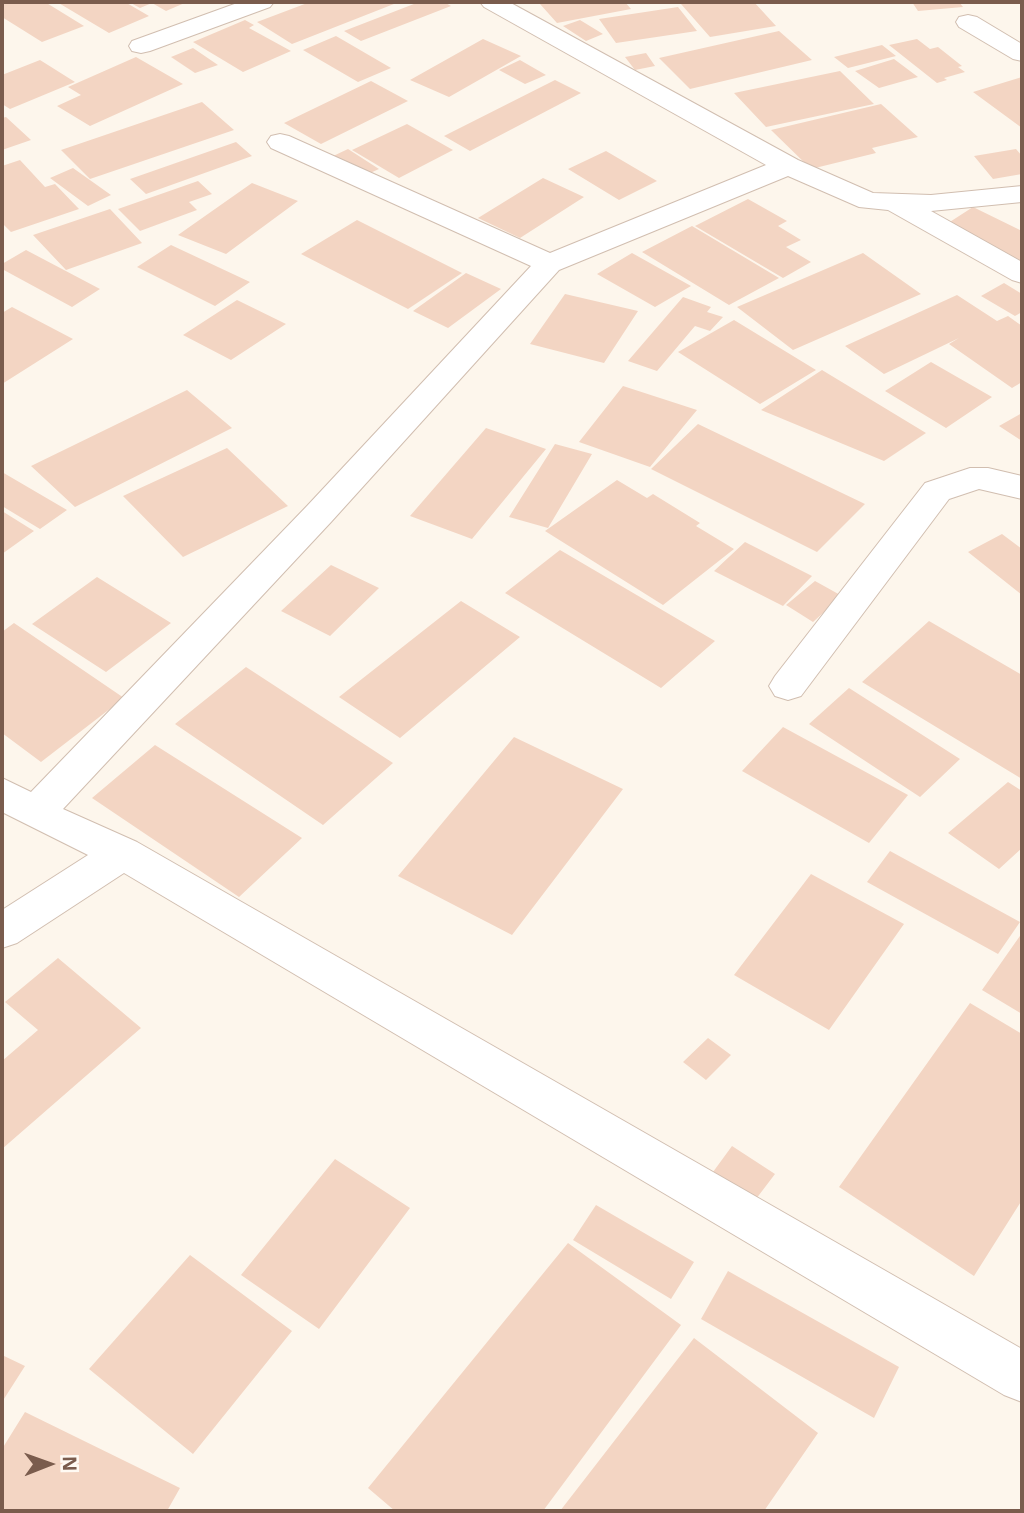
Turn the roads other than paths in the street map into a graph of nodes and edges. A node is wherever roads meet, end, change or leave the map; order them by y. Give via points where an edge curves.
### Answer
1 (262, 2) edge
2 (503, 3) edge
3 (968, 22) dead end
4 (141, 46) dead end
5 (1022, 54) edge
6 (280, 142) dead end
7 (788, 166) junction
8 (1022, 194) edge
9 (898, 204) junction
10 (549, 264) junction
11 (1022, 274) edge
12 (1022, 488) edge
13 (788, 686) dead end
14 (18, 803) edge
15 (123, 853) junction
16 (2, 931) edge
17 (1022, 1377) edge

1 - 4 street
2 - 7 street
3 - 5 street
6 - 10 street
7 - 9 street via 869,201
7 - 10 street
8 - 9 street
9 - 11 street
10 - 14 street via 319,514
12 - 13 street via 997,478 964,478 937,491
14 - 15 street
15 - 16 street
15 - 17 street

